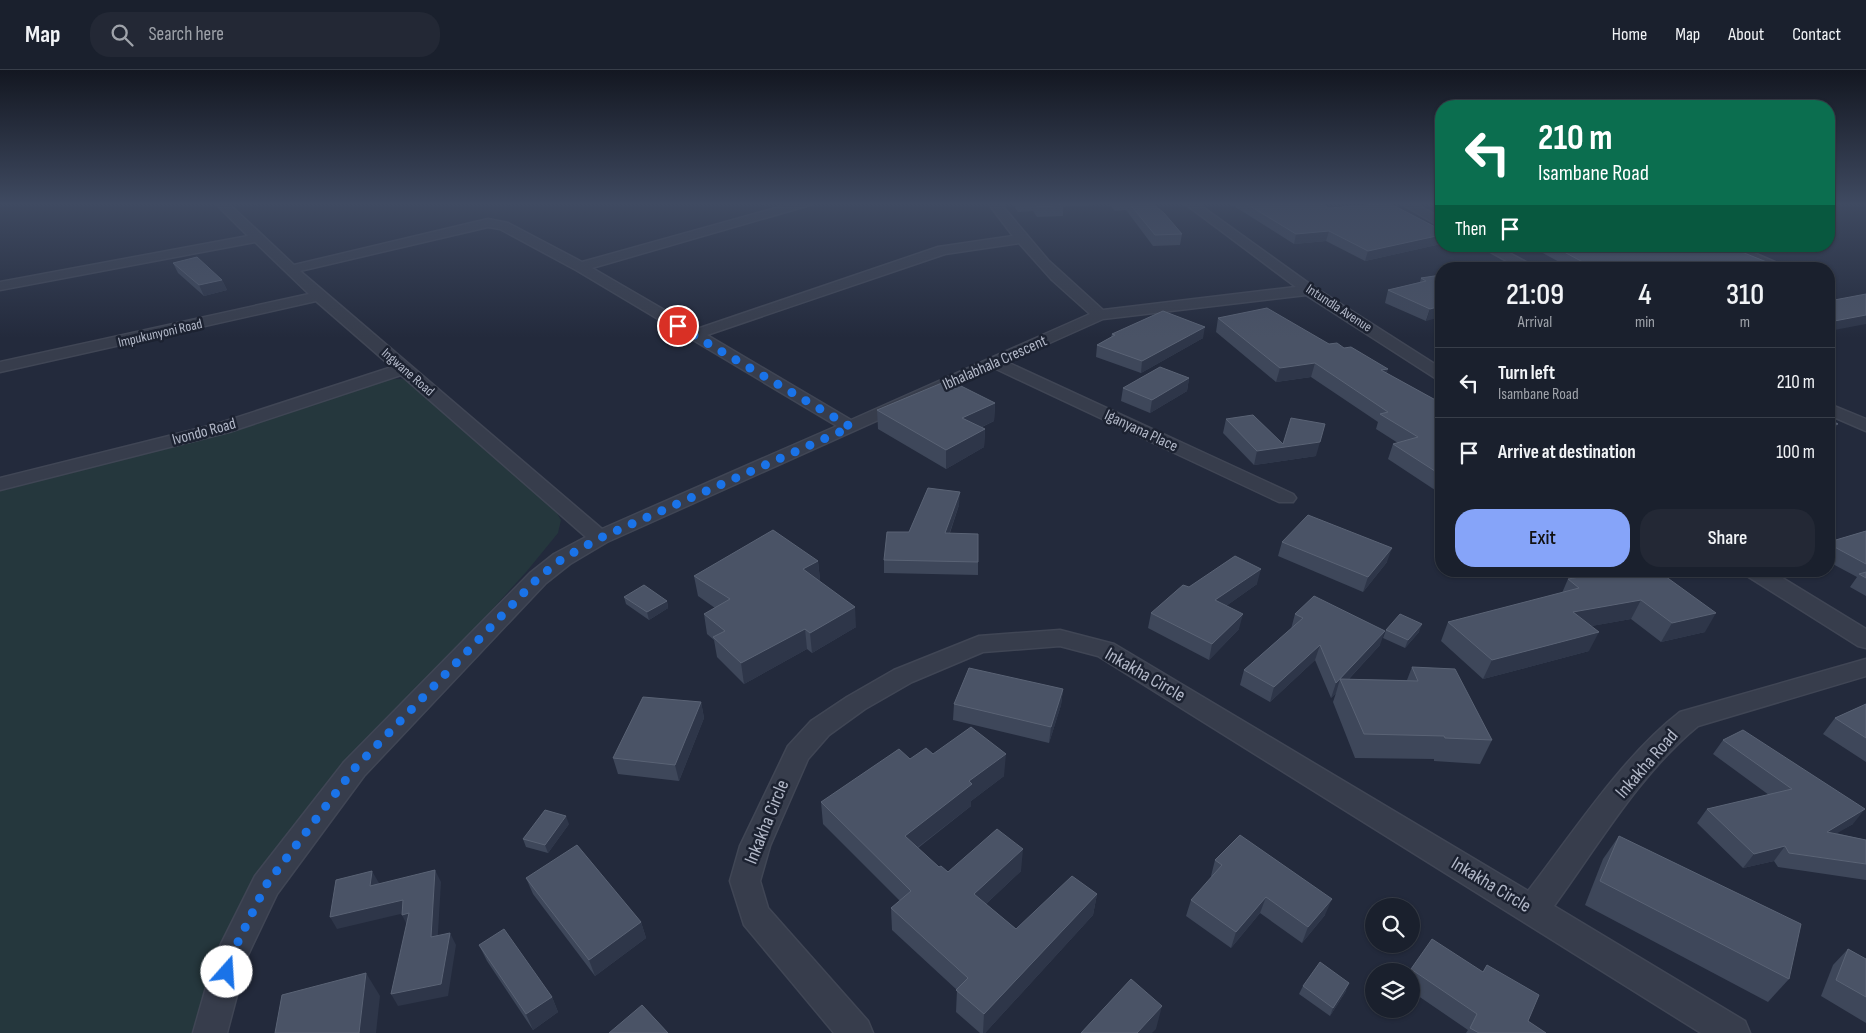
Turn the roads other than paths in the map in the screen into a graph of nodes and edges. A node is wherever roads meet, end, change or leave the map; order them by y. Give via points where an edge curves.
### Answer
1 (202, 248) edge
2 (266, 248) edge
3 (382, 248) edge
4 (544, 248) edge
5 (650, 248) edge
6 (957, 248) edge
7 (1028, 248) edge
8 (1251, 248) edge
9 (1498, 252) edge
10 (1741, 252) edge
11 (1518, 262) edge
12 (1766, 262) edge
13 (581, 268) junction
14 (292, 270) junction
15 (0, 286) edge
16 (1309, 290) junction
17 (318, 296) junction
18 (1100, 315) junction
19 (694, 335) junction
20 (996, 363) junction
21 (0, 366) edge
22 (404, 369) junction
23 (1435, 371) edge
24 (1835, 412) edge
25 (1866, 426) edge
26 (851, 427) junction
27 (0, 484) edge
28 (1286, 498) dead end
29 (600, 538) junction
30 (1765, 577) edge
31 (1866, 640) edge
32 (1866, 667) edge
33 (1532, 911) junction
34 (210, 1033) edge
35 (856, 1033) edge
36 (1733, 1033) edge

1 - 15 street
2 - 14 street, Ingwane Road
3 - 14 street
4 - 13 street
5 - 13 street
6 - 19 street via 943,250
7 - 18 street via 1072,294
8 - 16 street, Intundla Avenue
9 - 11 street
10 - 12 street
13 - 19 street
14 - 17 street, Ingwane Road
16 - 18 street, Ibhalabhala Crescent
16 - 23 street, Intundla Avenue
17 - 21 street, Impukunyoni Road
17 - 22 street, Ingwane Road
18 - 20 street, Ibhalabhala Crescent
19 - 26 street
20 - 26 street, Ibhalabhala Crescent
20 - 28 street, Iganyana Place
22 - 27 street, Ivondo Road via 223,428
22 - 29 street, Ingwane Road
24 - 25 street
26 - 29 street, Ibhalabhala Crescent
29 - 34 street, Ibhalabhala Crescent via 562,559 538,578 354,769 266,885 231,956
30 - 31 street
32 - 33 street, Inkakha Road via 1689,719 1640,767
33 - 35 street, Inkakha Circle via 1106,650 1060,638 979,644 903,676 820,728 796,753 755,846 745,881 754,915
33 - 36 street, Inkakha Circle

